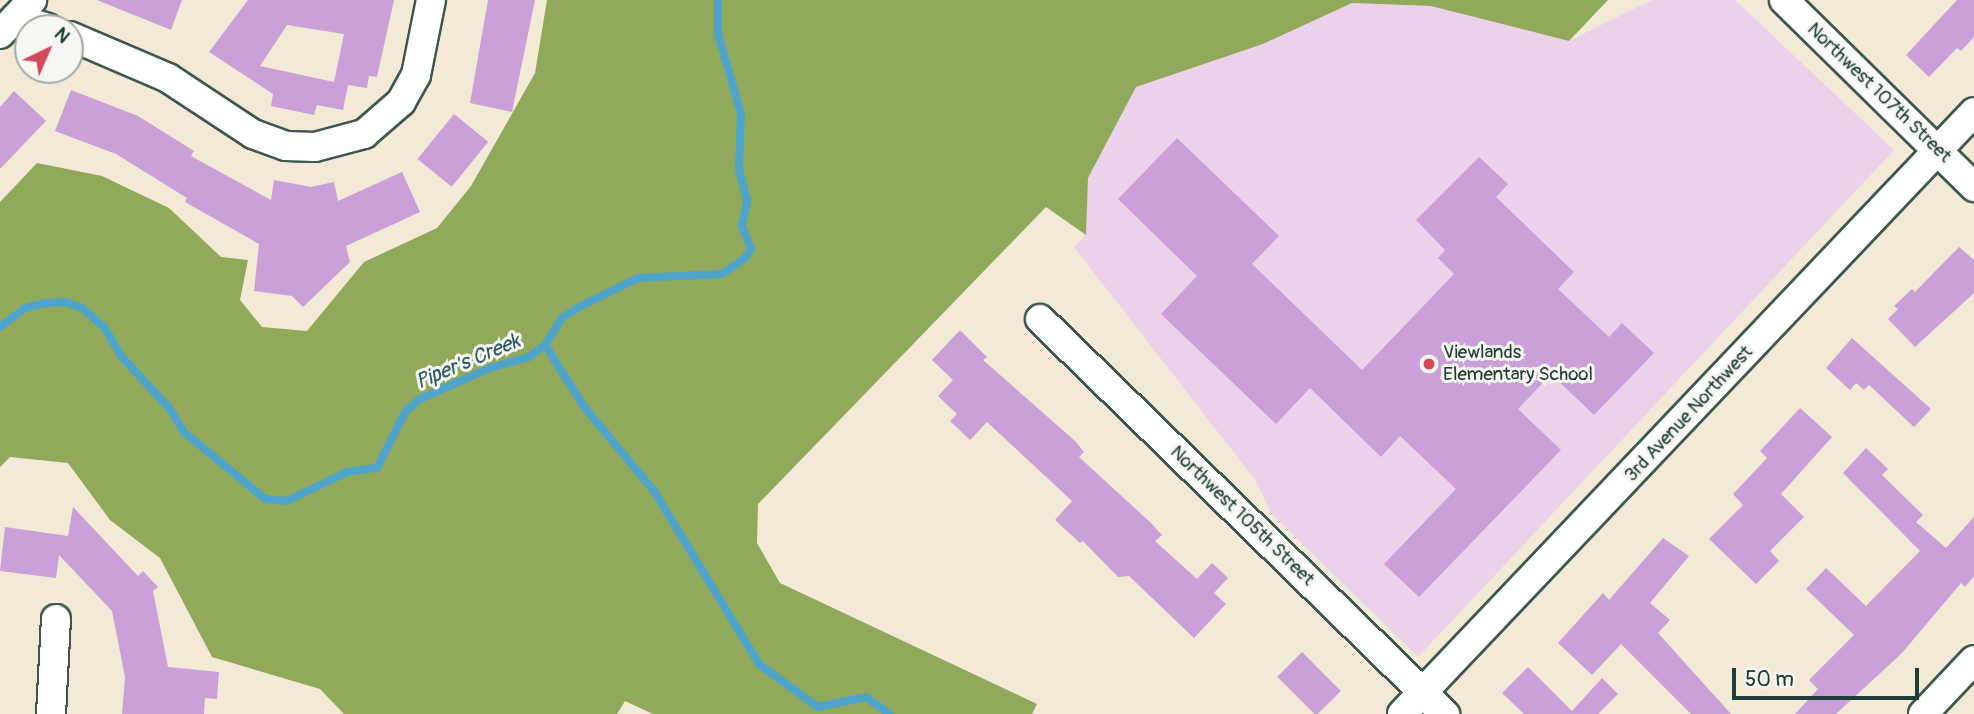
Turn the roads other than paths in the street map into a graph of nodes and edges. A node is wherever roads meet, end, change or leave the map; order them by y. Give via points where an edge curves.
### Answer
1 (431, 0) edge
2 (1784, 0) edge
3 (84, 42) edge
4 (1974, 112) edge
5 (1938, 151) junction
6 (1974, 187) edge
7 (1040, 319) dead end
8 (57, 619) dead end
9 (1974, 660) edge
10 (1423, 693) junction
11 (51, 714) edge
12 (1402, 714) edge
13 (1445, 714) edge
14 (1923, 714) edge

1 - 3 street via 416,75 401,102 364,134 315,147 286,146 253,134 169,78
2 - 5 street, Northwest 107th Street
4 - 5 street, 3rd Avenue Northwest
5 - 6 street, Northwest 107th Street
5 - 10 street, 3rd Avenue Northwest
7 - 10 street, Northwest 105th Street
8 - 11 street
9 - 14 street
10 - 12 street, 3rd Avenue Northwest
10 - 13 street, Northwest 105th Street

